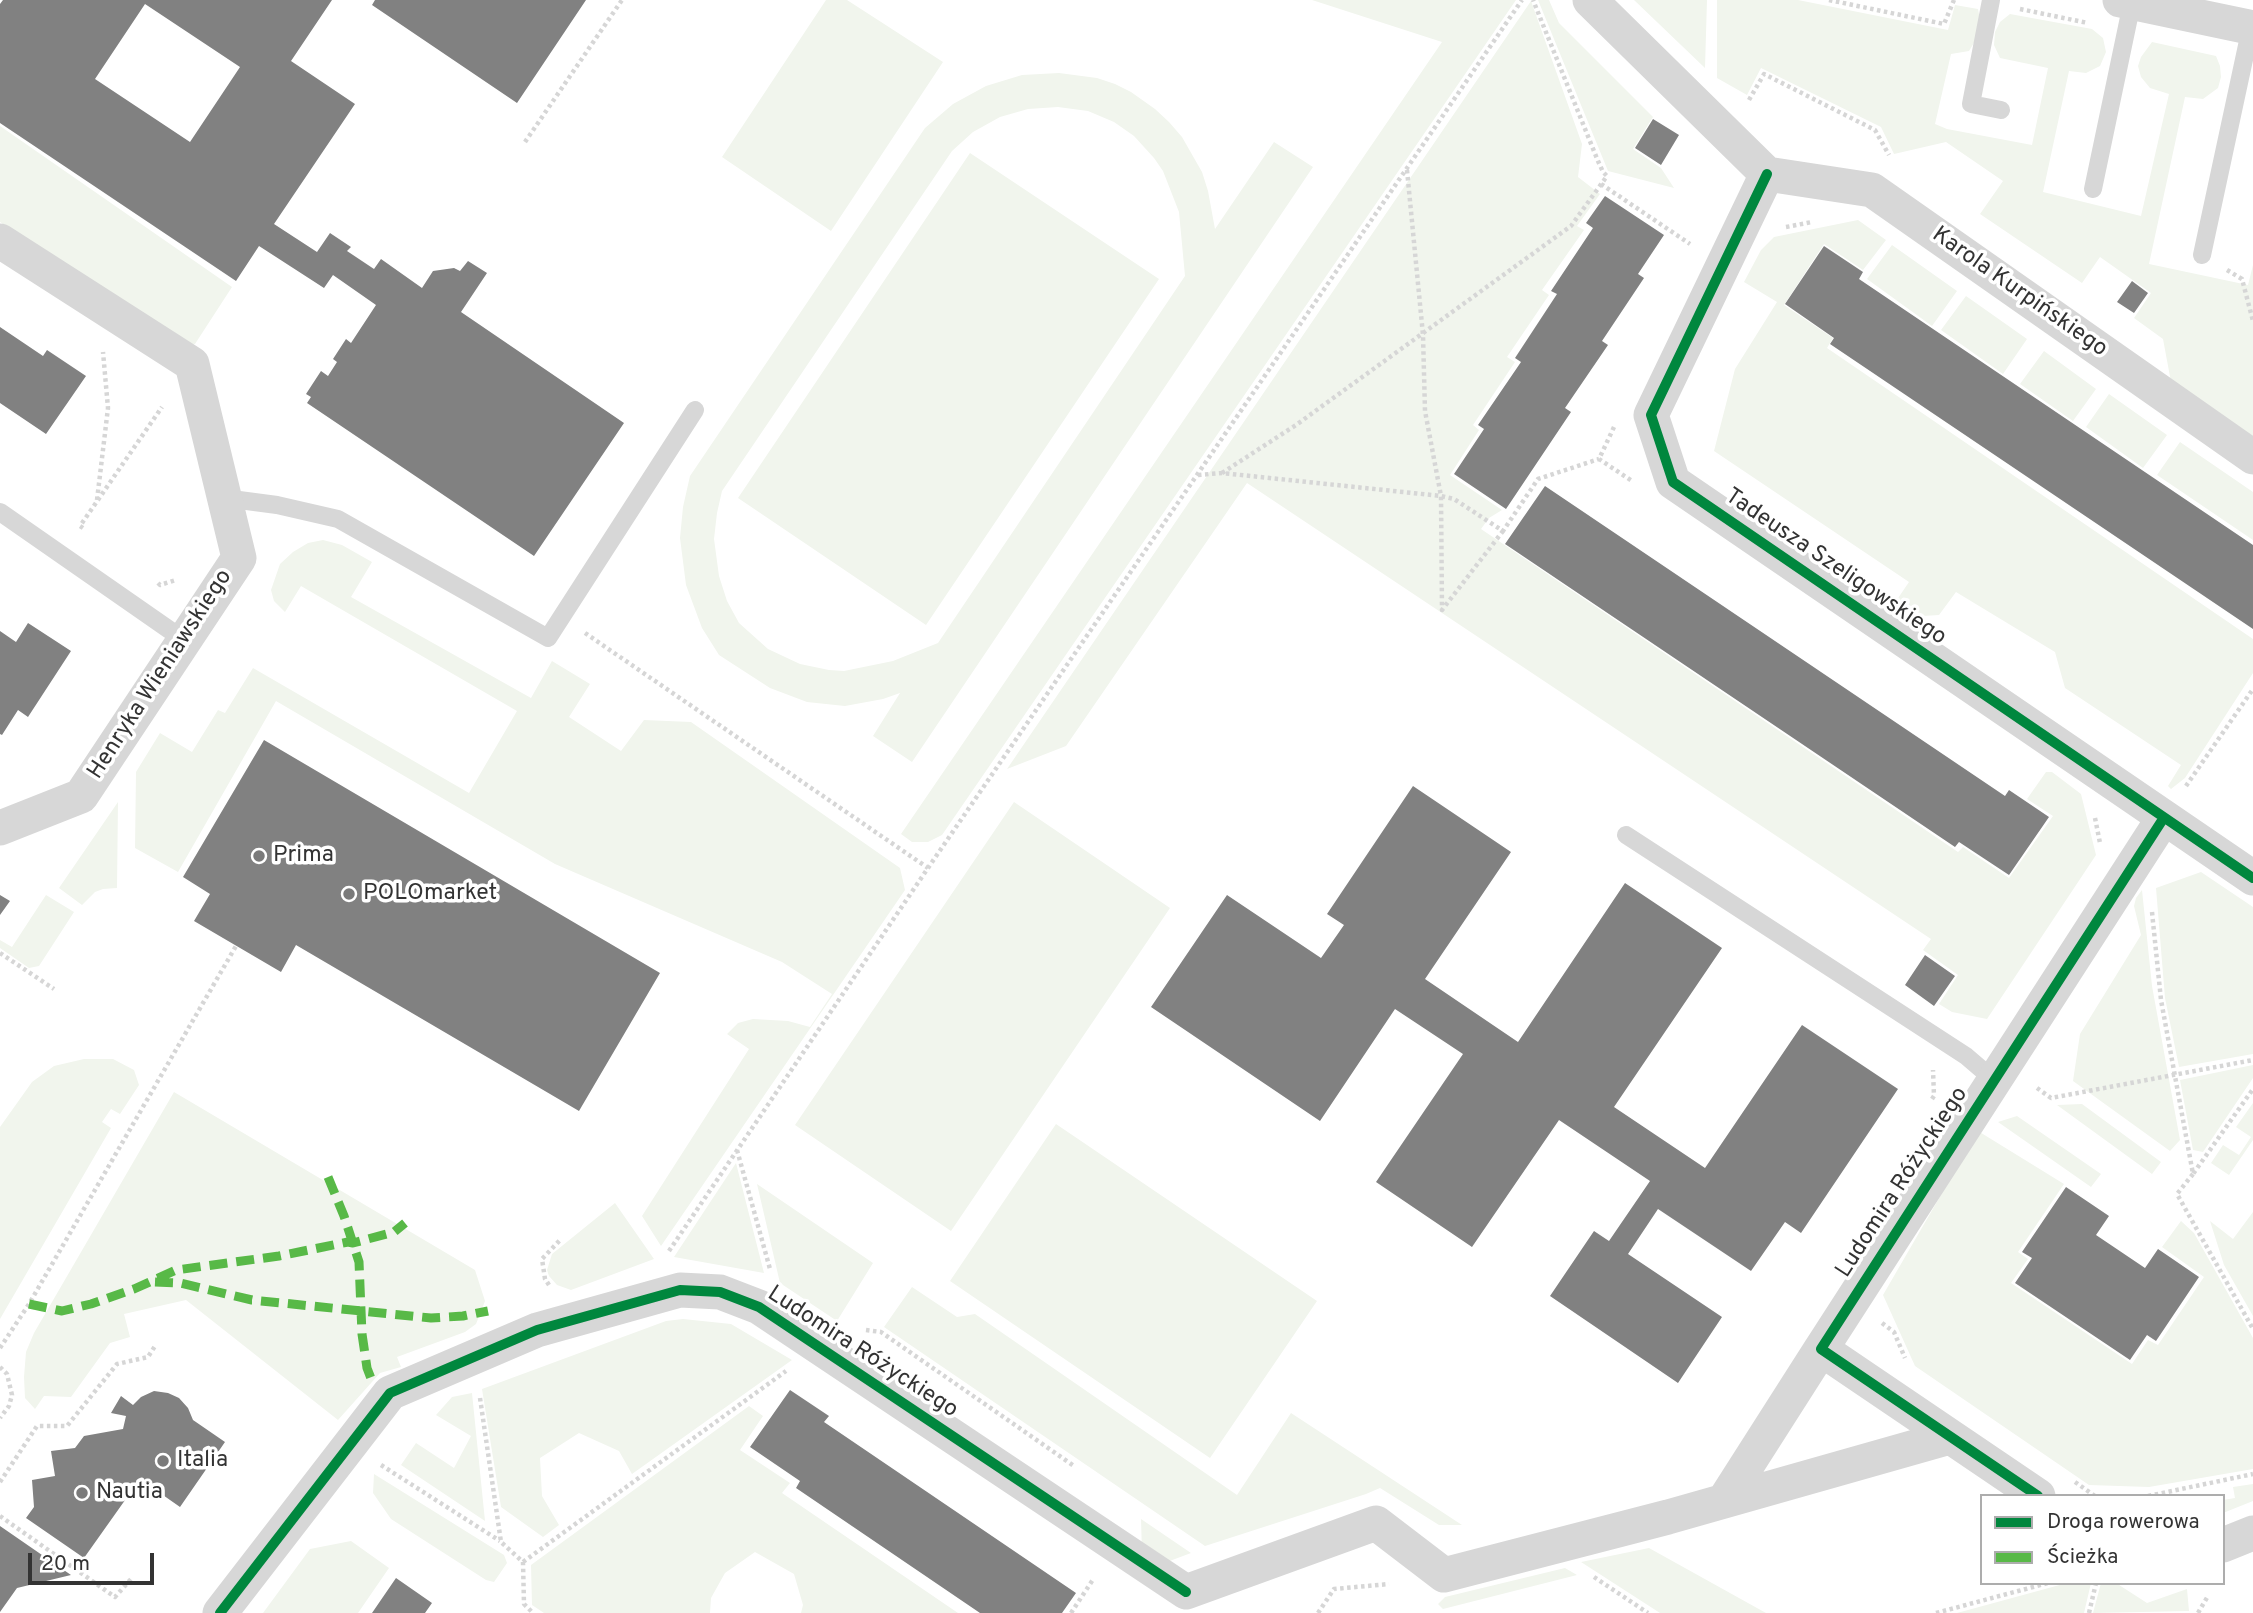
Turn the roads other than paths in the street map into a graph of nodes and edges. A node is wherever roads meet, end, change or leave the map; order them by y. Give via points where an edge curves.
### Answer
1 (1590, 0) edge
2 (1991, 0) edge
3 (2126, 1) edge
4 (2252, 27) edge
5 (2001, 110) dead end
6 (1767, 174) junction
7 (2093, 189) dead end
8 (0, 241) edge
9 (2202, 255) road end
10 (695, 410) dead end
11 (2253, 457) edge
12 (224, 498) junction
13 (0, 512) edge
14 (184, 640) junction
15 (2163, 819) junction
16 (0, 828) edge
17 (1626, 835) dead end
18 (2253, 878) edge
19 (1999, 1073) junction
20 (1821, 1349) junction
21 (1950, 1437) junction
22 (2035, 1494) edge
23 (1724, 1501) junction
24 (2253, 1533) edge
25 (2225, 1544) edge
26 (1189, 1602) edge
27 (220, 1613) edge

1 - 6 street
2 - 5 lane via 1971,104
3 - 4 street
3 - 7 lane
4 - 9 lane
6 - 11 street, Karola Kurpińskiego via 1872,190
6 - 15 street, Tadeusza Szeligowskiego via 1651,415 1673,482
8 - 12 street, Henryka Wieniawskiego via 192,364
10 - 12 lane via 548,638 338,519
12 - 14 street, Henryka Wieniawskiego via 239,558
13 - 14 lane
14 - 16 street, Henryka Wieniawskiego via 81,796
15 - 18 street, Tadeusza Szeligowskiego
15 - 19 street, Ludomira Różyckiego
17 - 19 lane
19 - 20 street, Ludomira Różyckiego
20 - 21 street
20 - 23 street, Ludomira Różyckiego
21 - 22 street
21 - 23 street, Ludomira Różyckiego
23 - 26 street, Ludomira Różyckiego via 1444,1575 1376,1523
24 - 25 street
26 - 27 street, Ludomira Różyckiego via 758,1307 720,1292 680,1290 537,1329 390,1393

